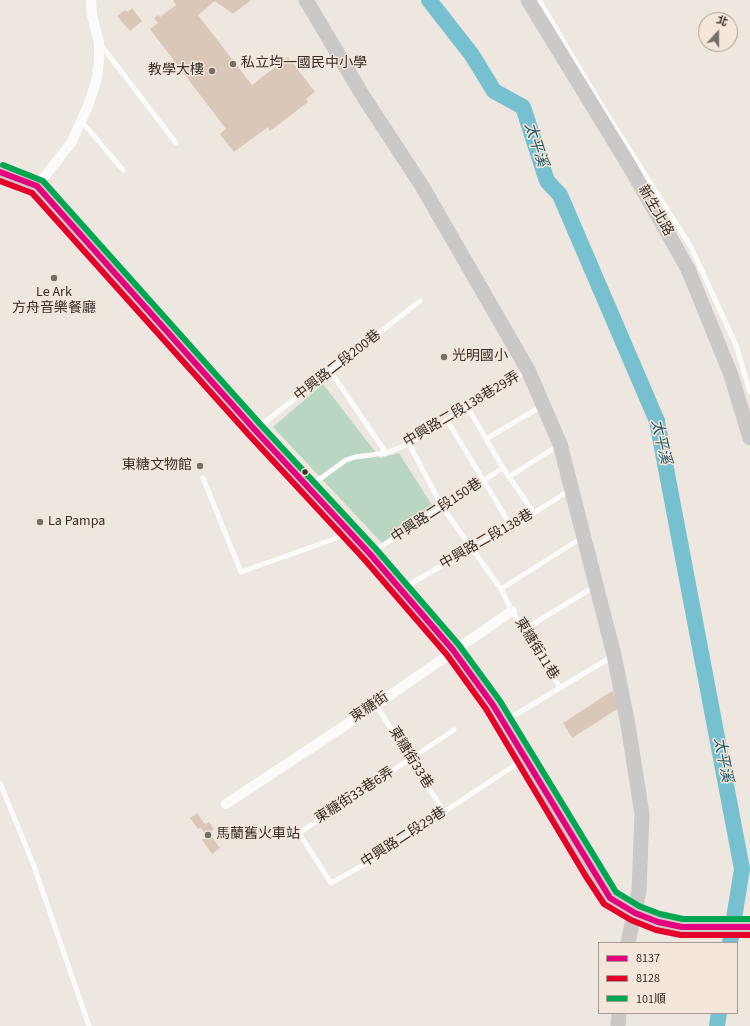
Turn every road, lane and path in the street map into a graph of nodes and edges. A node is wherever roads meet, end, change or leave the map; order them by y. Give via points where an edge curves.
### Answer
1 (91, 0) edge
2 (306, 0) edge
3 (528, 0) edge
4 (539, 0) edge
5 (99, 43) junction
6 (82, 122) junction
7 (176, 143) dead end
8 (123, 170) dead end
9 (0, 172) edge
10 (37, 186) junction
11 (420, 301) dead end
12 (528, 370) junction
13 (331, 372) junction
14 (750, 392) edge
15 (544, 405) junction
16 (468, 408) junction
17 (447, 420) junction
18 (255, 430) junction
19 (750, 438) edge
20 (486, 439) junction
21 (409, 444) junction
22 (560, 444) junction
23 (386, 453) junction
24 (503, 468) junction
25 (509, 477) junction
26 (204, 478) dead end
27 (483, 481) junction
28 (309, 487) junction
29 (572, 488) junction
30 (443, 508) junction
31 (534, 513) junction
32 (511, 526) junction
33 (350, 533) junction
34 (583, 537) junction
35 (472, 548) junction
36 (370, 554) junction
37 (596, 586) junction
38 (400, 589) junction
39 (501, 589) junction
40 (512, 611) junction
41 (525, 629) junction
42 (453, 650) junction
43 (614, 655) junction
44 (560, 687) junction
45 (376, 705) junction
46 (503, 723) junction
47 (454, 730) dead end
48 (525, 759) junction
49 (411, 760) junction
50 (0, 783) edge
51 (226, 804) dead end
52 (444, 812) junction
53 (299, 833) joint
54 (635, 913) junction
55 (750, 927) edge
56 (628, 942) edge
57 (619, 1014) edge
58 (89, 1026) edge
59 (618, 1026) edge

1 - 5 street
2 - 12 street via 363,96 422,186
3 - 19 street, 新生北路 via 630,167 688,269 731,375
4 - 14 lane via 600,103 691,247 736,345
5 - 6 street via 97,78
5 - 7 lane
6 - 8 lane
6 - 10 street via 71,143
9 - 10 main road
10 - 18 main road
11 - 13 lane, 中興路二段200巷
12 - 15 street
12 - 16 lane, 中興路二段138巷29弄
13 - 18 lane, 中興路二段200巷
13 - 23 lane
15 - 20 lane
15 - 22 street
16 - 17 lane, 中興路二段138巷29弄
16 - 20 lane
17 - 21 lane, 中興路二段138巷29弄
17 - 27 lane
18 - 28 main road
20 - 24 lane
21 - 23 lane, 中興路二段138巷29弄
21 - 30 lane, 東糖街11巷
22 - 25 lane
22 - 29 street
23 - 28 lane, 中興路二段138巷29弄 via 346,460
24 - 25 lane
24 - 27 lane, 中興路二段150巷
25 - 31 lane
26 - 33 lane via 241,572
27 - 30 lane, 中興路二段150巷
27 - 32 lane
28 - 33 main road
29 - 31 lane, 中興路二段138巷
29 - 34 street
30 - 35 lane, 東糖街11巷
30 - 36 lane, 中興路二段150巷
31 - 32 lane, 中興路二段138巷
32 - 35 lane, 中興路二段138巷
33 - 36 main road
34 - 37 street
34 - 39 lane
35 - 38 lane, 中興路二段138巷
35 - 39 lane, 東糖街11巷
36 - 38 main road
37 - 41 lane
37 - 43 street
38 - 42 main road
39 - 40 lane, 東糖街11巷
40 - 41 lane, 東糖街11巷
40 - 42 street, 東糖街
41 - 44 lane, 東糖街11巷
42 - 45 street, 東糖街
42 - 46 main road
43 - 44 lane
43 - 54 street via 642,814 639,891
44 - 46 lane
45 - 49 lane, 東糖街33巷
45 - 51 street, 東糖街
46 - 48 main road
47 - 49 lane, 東糖街33巷6弄
48 - 52 lane, 中興路二段29巷
48 - 54 main road via 610,898
49 - 52 lane, 東糖街33巷
49 - 53 lane, 東糖街33巷6弄
50 - 58 lane via 34,866
52 - 53 lane, 中興路二段29巷 via 332,883
54 - 55 main road via 658,922 682,927
54 - 56 street
57 - 59 street

